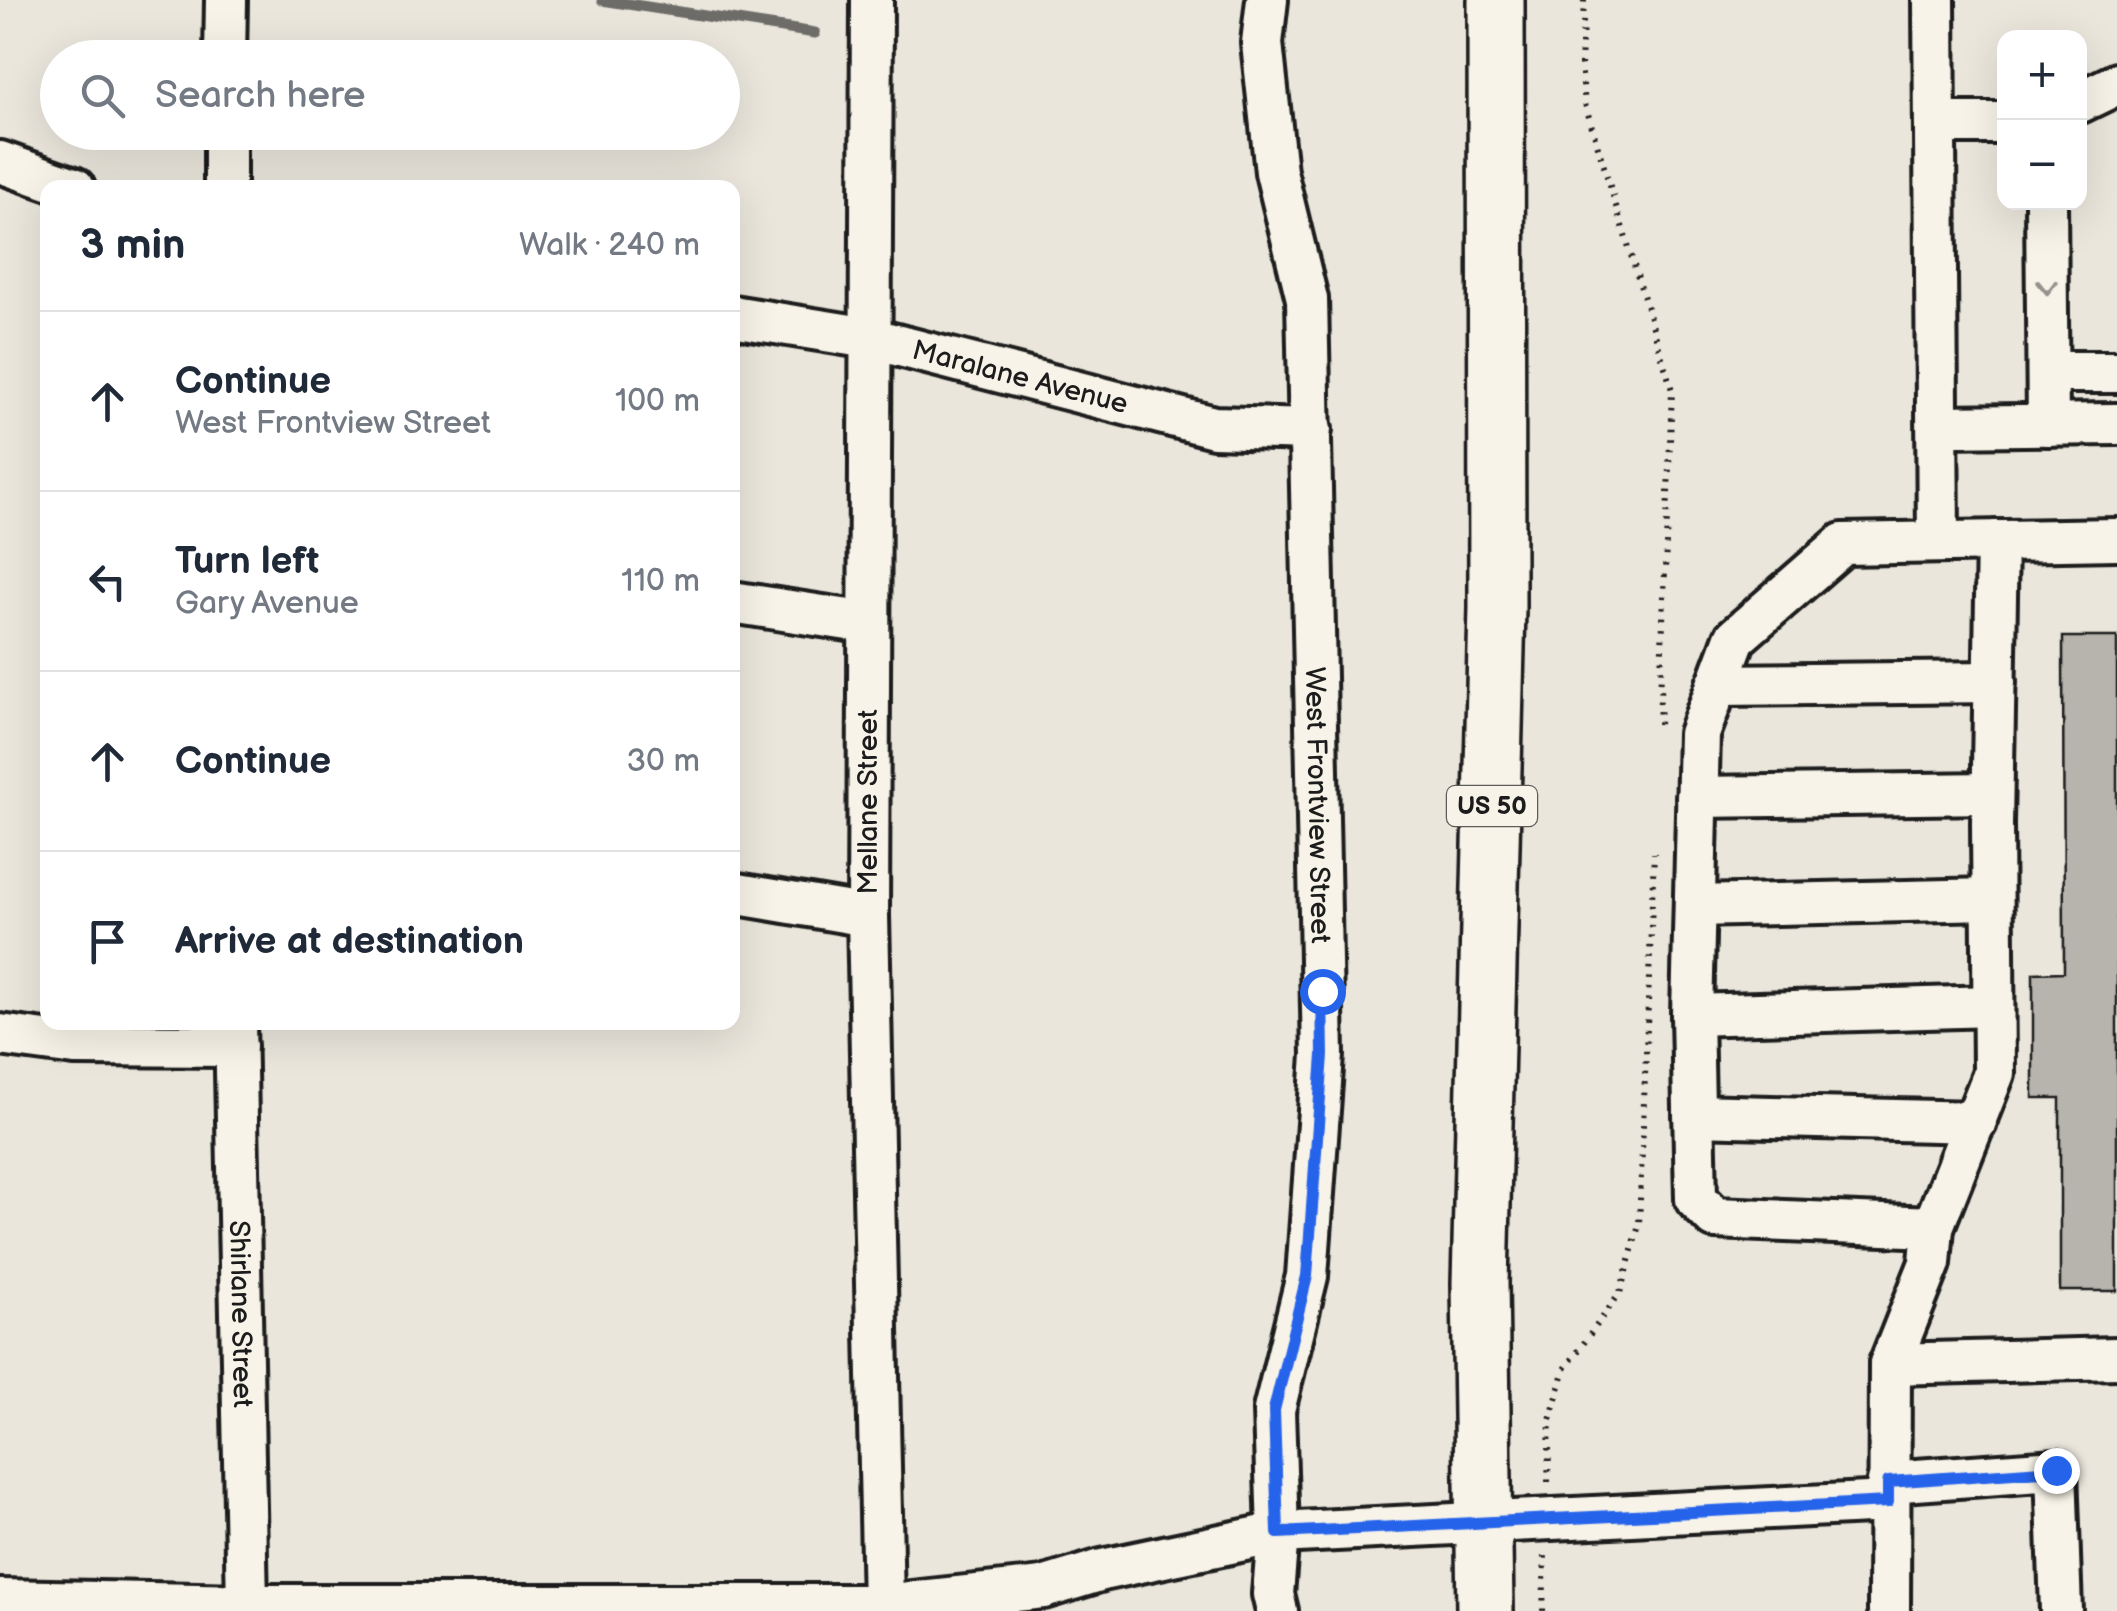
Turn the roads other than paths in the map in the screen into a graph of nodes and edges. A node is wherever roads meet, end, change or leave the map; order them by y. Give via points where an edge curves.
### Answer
1 (226, 0) edge
2 (872, 0) edge
3 (1267, 0) edge
4 (1496, 0) edge
5 (1934, 0) edge
6 (226, 40) edge
7 (2117, 84) edge
8 (2087, 99) edge
9 (1936, 123) junction
10 (1997, 123) edge
11 (226, 150) edge
12 (0, 162) edge
13 (51, 180) edge
14 (225, 180) edge
15 (2046, 210) edge
16 (740, 317) edge
17 (869, 338) junction
18 (2048, 372) junction
19 (2117, 372) edge
20 (2117, 424) edge
21 (2048, 425) junction
22 (1939, 426) junction
23 (1311, 430) junction
24 (2117, 539) edge
25 (1997, 541) junction
26 (1938, 542) junction
27 (740, 603) edge
28 (868, 623) junction
29 (1994, 682) junction
30 (1717, 686) junction
31 (1992, 793) junction
32 (1697, 796) junction
33 (740, 895) edge
34 (1992, 899) junction
35 (1695, 906) junction
36 (868, 916) junction
37 (1994, 1006) junction
38 (1692, 1015) junction
39 (235, 1034) edge
40 (0, 1035) edge
41 (1694, 1115) junction
42 (1976, 1122) junction
43 (1933, 1227) junction
44 (2117, 1358) edge
45 (1890, 1364) junction
46 (1888, 1492) junction
47 (1484, 1524) junction
48 (1278, 1533) junction
49 (0, 1600) edge
50 (883, 1604) junction
51 (247, 1606) junction
52 (334, 1608) edge
53 (737, 1608) edge
54 (1277, 1611) edge
55 (1484, 1611) edge
56 (1889, 1611) edge
57 (2061, 1611) edge

1 - 6 street
2 - 17 street, Mellane Street
3 - 23 street, West Frontview Street via 1262,44 1276,172 1306,299
4 - 47 highway, US 50 via 1498,608 1480,1282
5 - 9 street
7 - 8 street
9 - 10 street
9 - 22 street
11 - 14 street
12 - 13 street
15 -> 18 street
16 - 17 street, Maralane Avenue
17 - 23 street, Maralane Avenue via 1214,426
17 - 28 street, Mellane Street
18 - 19 street
18 - 21 street
20 - 21 street
21 - 22 street
22 - 26 street
23 - 48 street, West Frontview Street via 1323,1055 1307,1276 1274,1410
24 - 25 street
25 - 26 street
25 - 29 street
26 - 30 street via 1844,544 1734,638
27 - 28 street
28 - 36 street, Mellane Street
29 - 30 street
29 - 31 street
30 - 32 street via 1699,734
31 - 32 street
31 - 34 street
32 - 35 street
33 - 36 street
34 - 35 street
34 - 37 street
35 - 38 street
36 - 50 street, Mellane Street
37 - 38 street
37 - 42 street via 1994,1073
38 - 41 street
39 - 40 street via 76,1045
39 - 51 street, Shirlane Street
41 - 42 street
41 - 43 street via 1696,1199 1715,1218
42 - 43 street
43 - 45 street via 1930,1263
44 - 45 street
45 - 46 street
46 - 47 street
46 - 56 street
46 - 57 street via 2056,1470
47 - 48 street
47 - 55 highway, US 50
48 - 50 street via 1043,1588
48 - 54 street, West Frontview Street
49 - 51 street
50 - 53 street
51 - 52 street
52 - 53 street

